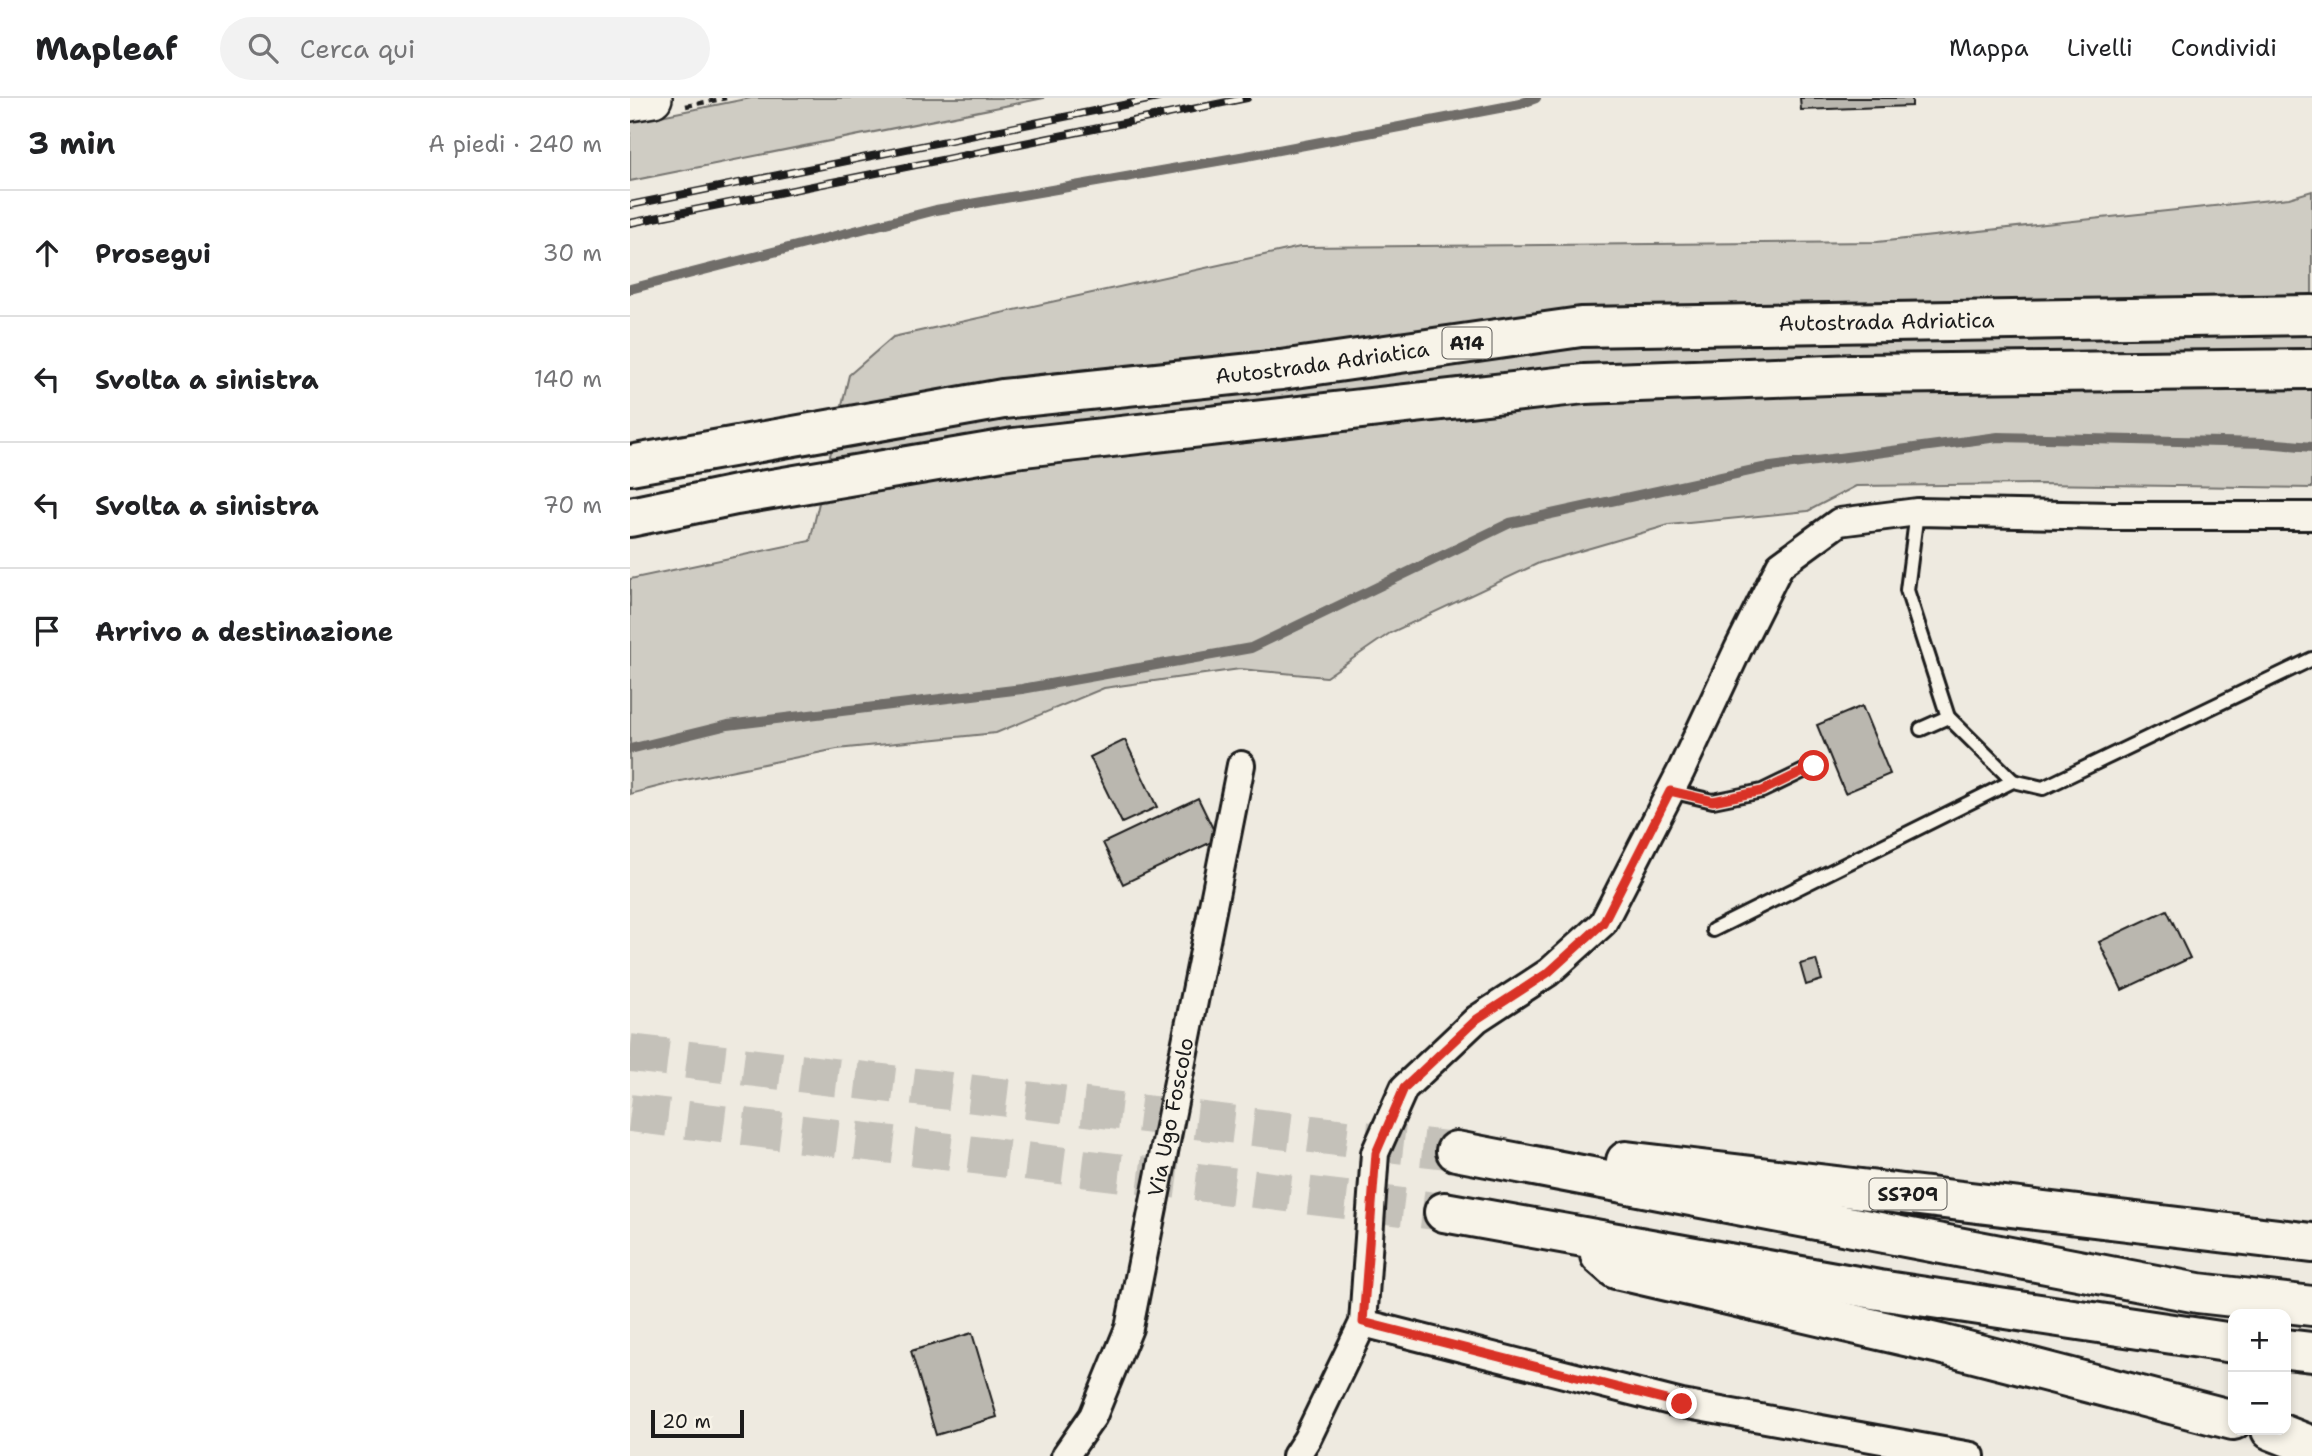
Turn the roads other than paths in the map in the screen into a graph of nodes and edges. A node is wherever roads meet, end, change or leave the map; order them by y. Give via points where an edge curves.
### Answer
1 (653, 98) edge
2 (630, 103) edge
3 (2312, 314) edge
4 (2312, 369) edge
5 (630, 465) edge
6 (1917, 512) junction
7 (2312, 516) edge
8 (630, 517) edge
9 (2312, 659) edge
10 (1948, 717) junction
11 (1921, 729) dead end
12 (1241, 765) dead end
13 (1814, 766) dead end
14 (2013, 781) junction
15 (1670, 791) junction
16 (1713, 930) dead end
17 (1456, 1151) tunnel mouth
18 (1504, 1160) junction
19 (1444, 1212) tunnel mouth
20 (1580, 1237) junction
21 (2312, 1242) edge
22 (2312, 1306) edge
23 (1363, 1322) junction
24 (2228, 1342) edge
25 (2291, 1350) edge
26 (2312, 1352) edge
27 (2228, 1419) edge
28 (2284, 1435) edge
29 (2312, 1446) edge
30 (1065, 1456) edge
31 (1296, 1456) edge
32 (1972, 1456) edge

1 - 2 main road
3 - 5 highway, Autostrada Adriatica / A14 via 1581,327 1281,370 1003,399
4 - 8 highway via 1857,374 1584,384 1014,449
6 - 7 street
6 - 10 lane via 1907,590
6 - 15 street via 1839,522 1780,565
9 - 14 lane via 2043,788
10 - 11 lane
10 - 14 lane
12 - 30 street, Via Ugo Foscolo via 1129,1328 1093,1416
13 - 15 lane via 1762,791 1713,801
14 - 16 lane
15 - 23 street via 1603,923 1549,972 1477,1019 1404,1088 1376,1153
17 - 18 highway, SS709
18 - 21 highway, SS709 via 1636,1161
18 - 22 highway, SS709 via 2198,1293
19 - 20 highway
20 - 24 highway via 1879,1290
20 - 27 highway via 1616,1269 1940,1344
23 - 31 street
23 - 32 street via 1682,1404
25 - 26 highway
28 - 29 highway

